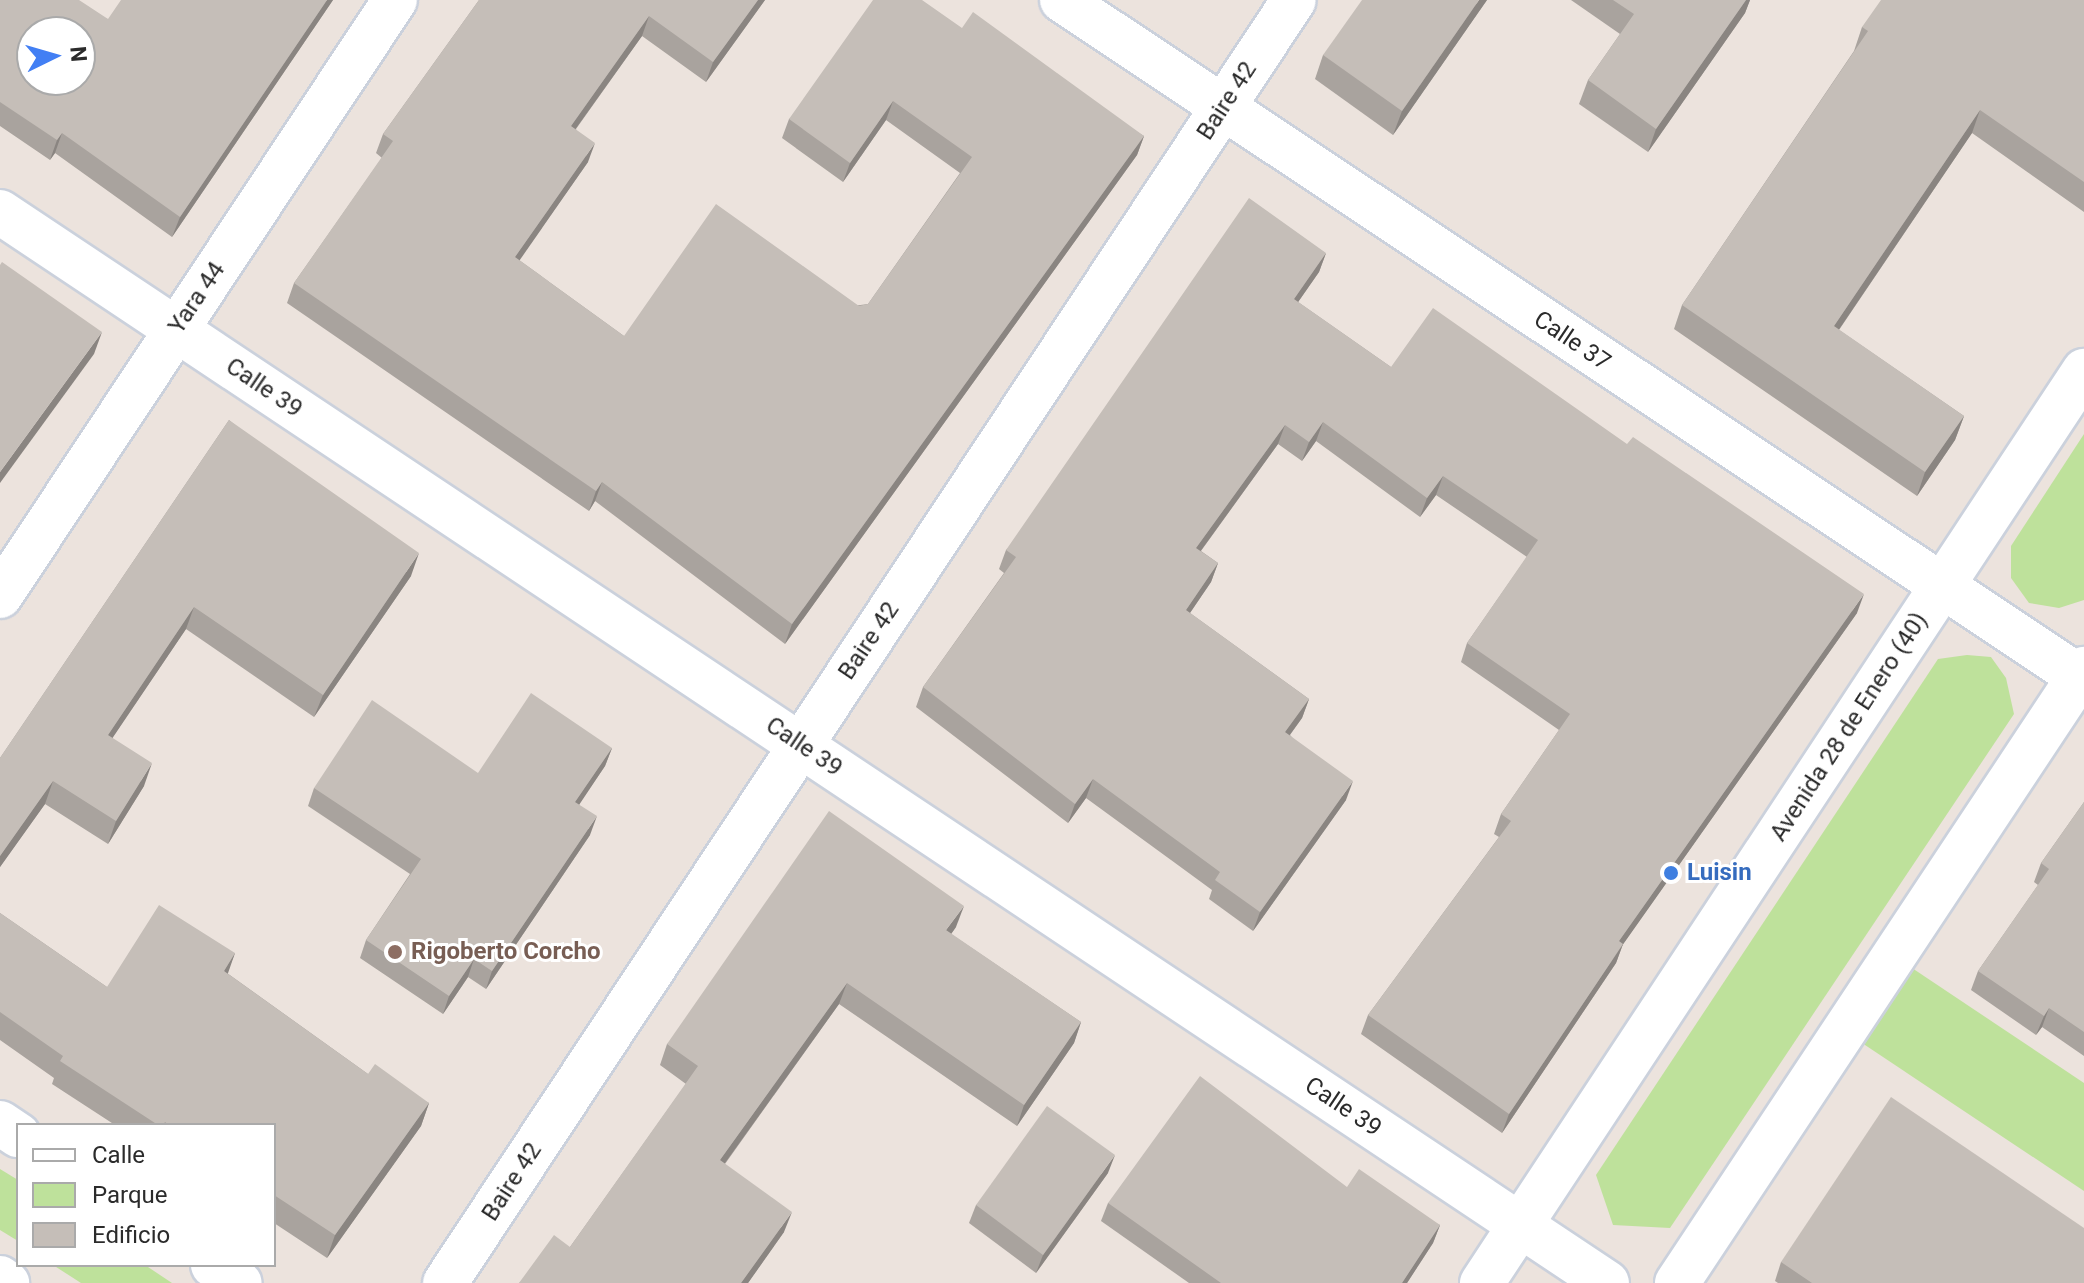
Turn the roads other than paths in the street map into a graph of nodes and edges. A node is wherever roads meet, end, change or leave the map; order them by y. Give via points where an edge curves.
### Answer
1 (395, 0) edge
2 (1062, 0) edge
3 (1294, 0) edge
4 (1223, 109) junction
5 (0, 212) edge
6 (176, 329) junction
7 (2084, 371) edge
8 (1941, 587) junction
9 (0, 596) edge
10 (2082, 676) edge
11 (800, 745) junction
12 (1520, 1225) junction
13 (216, 1267) edge
14 (0, 1278) edge
15 (7, 1283) edge
16 (240, 1283) edge
17 (445, 1283) edge
18 (1482, 1283) edge
19 (1607, 1283) edge
20 (1677, 1283) edge

1 - 6 street, Yara 44
2 - 4 street, Calle 37
3 - 4 street, Baire 42
4 - 8 street, Calle 37
4 - 11 street, Baire 42
5 - 6 street, Calle 39
6 - 9 street, Yara 44
6 - 11 street, Calle 39
7 - 8 street, Avenida 28 de Enero (40)
8 - 10 street, Calle 37
8 - 12 street, Avenida 28 de Enero (40)
10 - 20 street
11 - 12 street, Calle 39
11 - 17 street, Baire 42
12 - 18 street, Avenida 28 de Enero (40)
12 - 19 street, Calle 39
13 - 16 street
14 - 15 street

